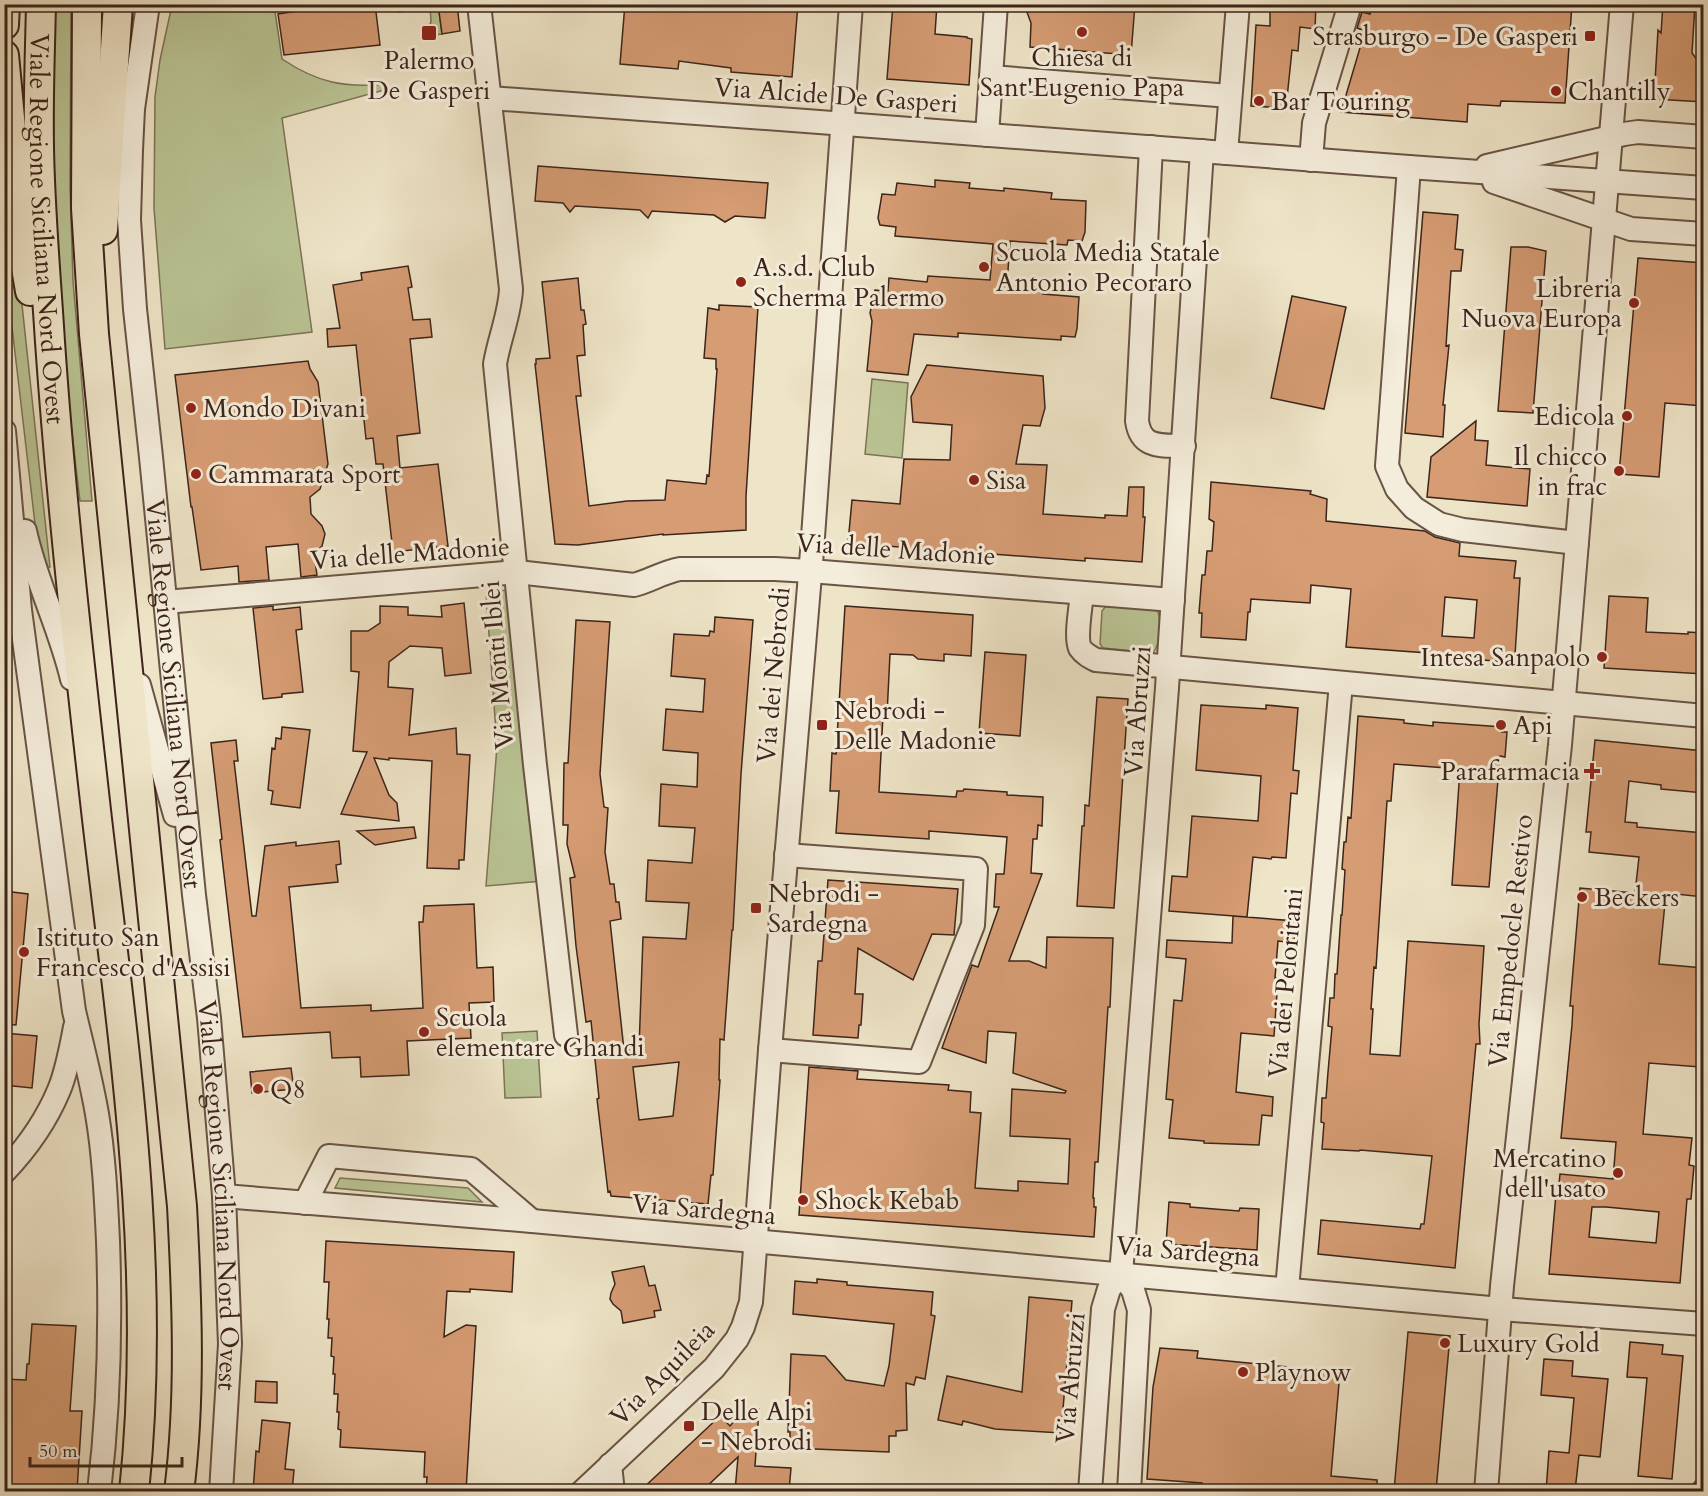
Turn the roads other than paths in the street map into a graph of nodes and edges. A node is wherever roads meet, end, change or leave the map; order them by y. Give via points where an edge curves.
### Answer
1 (5, 4) edge
2 (41, 4) edge
3 (87, 4) edge
4 (118, 4) edge
5 (136, 4) edge
6 (148, 4) edge
7 (153, 4) edge
8 (479, 4) edge
9 (851, 4) edge
10 (996, 4) edge
11 (1238, 4) edge
12 (1350, 4) edge
13 (1622, 4) edge
14 (4, 25) edge
15 (142, 42) junction
16 (4, 55) edge
17 (991, 77) junction
18 (1230, 96) junction
19 (490, 98) junction
20 (133, 109) junction
21 (843, 124) junction
22 (987, 135) junction
23 (1612, 137) junction
24 (1704, 137) edge
25 (1151, 147) junction
26 (1202, 151) junction
27 (1226, 153) junction
28 (1311, 160) junction
29 (1409, 167) junction
30 (1465, 171) junction
31 (1608, 181) junction
32 (1704, 188) edge
33 (1605, 221) junction
34 (1704, 234) edge
35 (94, 334) junction
36 (5, 438) edge
37 (1184, 446) junction
38 (58, 453) junction
39 (1577, 543) junction
40 (810, 571) junction
41 (517, 572) junction
42 (1082, 593) junction
43 (1173, 600) junction
44 (165, 602) junction
45 (12, 611) edge
46 (125, 633) junction
47 (1169, 667) junction
48 (1341, 683) junction
49 (1564, 703) junction
50 (1704, 716) edge
51 (91, 759) junction
52 (786, 855) junction
53 (194, 895) junction
54 (76, 1020) junction
55 (566, 1035) dead end
56 (770, 1050) junction
57 (4, 1172) edge
58 (224, 1197) junction
59 (305, 1203) junction
60 (532, 1221) junction
61 (755, 1242) junction
62 (1121, 1274) junction
63 (1287, 1289) junction
64 (1501, 1309) junction
65 (1704, 1324) edge
66 (610, 1465) junction
67 (99, 1491) edge
68 (134, 1491) edge
69 (179, 1491) edge
70 (221, 1491) edge
71 (582, 1491) edge
72 (613, 1491) edge
73 (1090, 1491) edge
74 (1129, 1491) edge
75 (1486, 1491) edge

1 - 14 main road
2 - 38 main road, Viale Regione Siciliana Nord Ovest via 39,147
3 - 35 main road, Viale Regione Siciliana Nord Ovest via 86,208
4 - 35 main road
5 - 20 street
6 - 15 street, Viale Regione Siciliana Nord Ovest
7 - 15 street
8 - 19 street, Via Monti Iblei
9 - 21 street, Via dei Nebrodi
10 - 17 street
11 - 18 street
12 - 28 street via 1314,123
13 - 23 street, Via Empedocle Restivo
15 - 20 street, Viale Regione Siciliana Nord Ovest
16 - 38 main road via 22,244
17 - 18 street, Via Alcide De Gasperi
17 - 22 street
18 - 27 street
19 - 21 street, Via Alcide De Gasperi
19 - 41 street, Via Monti Iblei via 511,289 495,364
20 - 44 street, Viale Regione Siciliana Nord Ovest via 129,220
21 - 22 street, Via Alcide De Gasperi
21 - 40 street, Via dei Nebrodi
22 - 25 street, Via Alcide De Gasperi
23 - 24 street, Via Alcide De Gasperi via 1638,132
23 - 30 street, Via Alcide De Gasperi
23 - 31 street, Via Empedocle Restivo
25 - 26 street, Via Alcide De Gasperi
25 - 37 street via 1138,433 1156,444
26 - 27 street, Via Alcide De Gasperi
26 - 37 street, Via Abruzzi
27 - 28 street, Via Alcide De Gasperi
28 - 29 street, Via Alcide De Gasperi
29 - 30 street, Via Alcide De Gasperi
29 - 39 street via 1387,466 1397,489 1414,508 1439,524
30 - 31 street, Via Alcide De Gasperi
30 - 33 street, Via Alcide De Gasperi
31 - 32 street, Via Alcide De Gasperi
31 - 33 street, Via Empedocle Restivo
33 - 34 street, Via Alcide De Gasperi via 1631,229
33 - 39 street, Via Empedocle Restivo
35 - 46 main road, Viale Regione Siciliana Nord Ovest
36 - 45 street
36 - 51 street via 30,555 71,673
37 - 43 street, Via Abruzzi
38 - 51 main road, Viale Regione Siciliana Nord Ovest
39 - 49 street, Via Empedocle Restivo
40 - 41 street, Via delle Madonie via 680,569 634,585
40 - 42 street, Via delle Madonie
40 - 52 street, Via dei Nebrodi
41 - 44 street, Via delle Madonie
41 - 55 street, Via Monti Iblei
42 - 43 street, Via delle Madonie
42 - 47 street via 1078,639 1087,655 1096,660
43 - 47 street, Via Abruzzi
44 - 53 street, Viale Regione Siciliana Nord Ovest
45 - 54 street
46 - 53 street via 183,841
46 - 69 main road, Viale Regione Siciliana Nord Ovest via 182,1206 187,1342
47 - 48 street
47 - 62 street, Via Abruzzi
48 - 49 street
48 - 63 street, Via dei Peloritani
49 - 50 street
49 - 64 street, Via Empedocle Restivo
51 - 68 main road, Viale Regione Siciliana Nord Ovest via 138,1199 142,1348
52 - 56 street, Via dei Nebrodi
52 - 56 street via 976,869 973,925 919,1062
53 - 58 street, Viale Regione Siciliana Nord Ovest
54 - 57 street via 59,1089 45,1118
54 - 67 street via 97,1116 106,1200 110,1321
56 - 61 street, Via dei Nebrodi
58 - 59 street, Via Sardegna
58 - 70 street, Viale Regione Siciliana Nord Ovest via 230,1344
59 - 60 street, Via Sardegna
59 - 60 street via 329,1156 471,1169
60 - 61 street, Via Sardegna
61 - 62 street, Via Sardegna
61 - 66 street, Via Aquileia via 751,1302 737,1340 714,1368
62 - 63 street, Via Sardegna
62 - 73 street, Via Abruzzi via 1109,1289 1103,1308
62 - 74 street via 1133,1290 1139,1310
63 - 64 street, Via Sardegna
64 - 65 street, Via Sardegna
64 - 75 street, Via Empedocle Restivo
66 - 71 street, Via Aquileia
66 - 72 street

